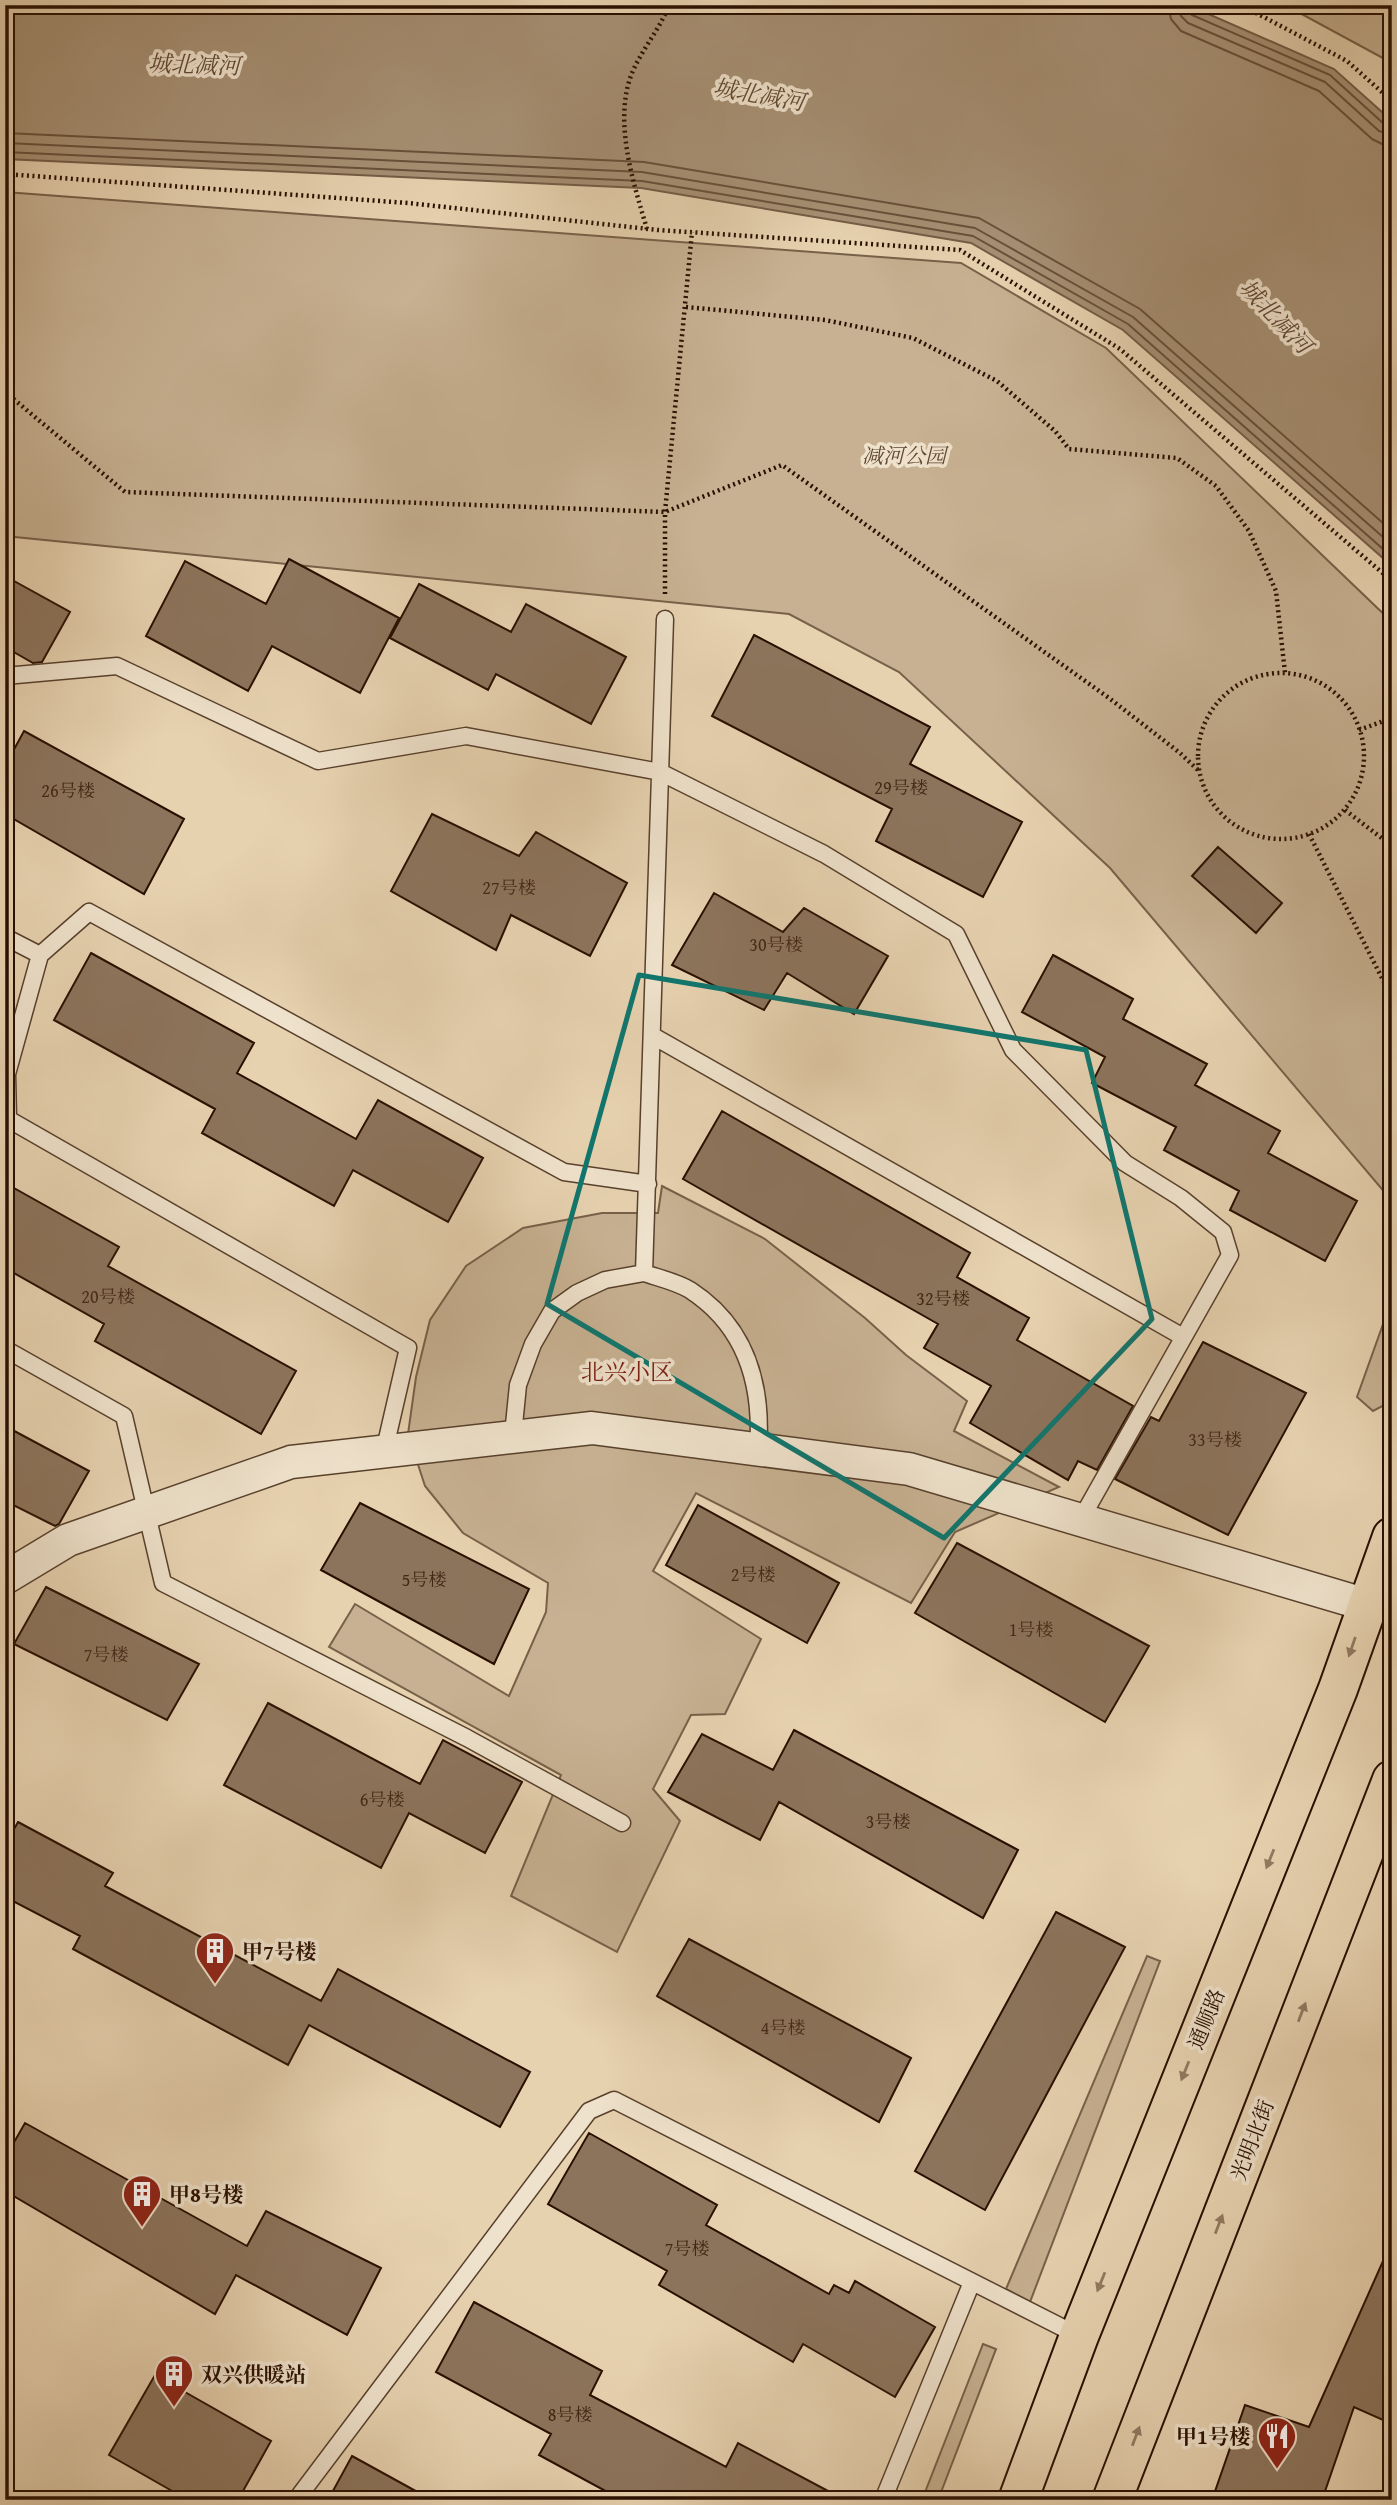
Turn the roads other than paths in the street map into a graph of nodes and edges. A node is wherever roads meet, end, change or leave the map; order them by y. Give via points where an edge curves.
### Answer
1 (665, 619) road end
2 (5, 676) edge
3 (660, 772) junction
4 (5, 937) edge
5 (40, 955) junction
6 (653, 1036) junction
7 (648, 1184) junction
8 (644, 1273) junction
9 (1183, 1337) junction
10 (5, 1349) edge
11 (513, 1436) junction
12 (758, 1450) junction
13 (384, 1452) junction
14 (146, 1513) junction
15 (1081, 1519) junction
16 (1392, 1537) edge
17 (5, 1578) edge
18 (1367, 1605) junction
19 (1392, 1780) edge
20 (622, 1823) dead end
21 (972, 2282) junction
22 (1079, 2336) junction
23 (296, 2500) edge
24 (883, 2500) edge
25 (1018, 2500) edge
26 (1112, 2500) edge

1 - 3 lane
2 - 3 lane via 117,666 318,761 466,736
3 - 6 lane
3 - 9 lane via 824,854 956,934 1013,1050 1125,1163 1181,1198 1223,1232 1230,1255
4 - 5 lane
5 - 7 lane via 89,912 564,1172
5 - 13 lane via 8,1074 8,1119 408,1348
6 - 7 lane
6 - 9 lane
7 - 8 lane
8 - 11 lane via 605,1280 552,1311 518,1385
8 - 12 lane via 688,1289 738,1338 759,1400
9 - 15 lane
10 - 14 lane via 124,1416
11 - 12 street via 592,1429
11 - 13 street
12 - 15 street via 909,1469
13 - 14 street via 291,1462
14 - 17 street via 68,1540
14 - 20 lane via 163,1583 467,1738
15 - 18 street
16 - 18 main road, 通顺路
18 -> 22 main road, 通顺路 via 1338,1689
26 -> 19 main road, 光明北街
21 - 22 lane
21 - 23 lane via 614,2100 589,2111
21 - 24 lane
22 - 25 main road, 通顺路

